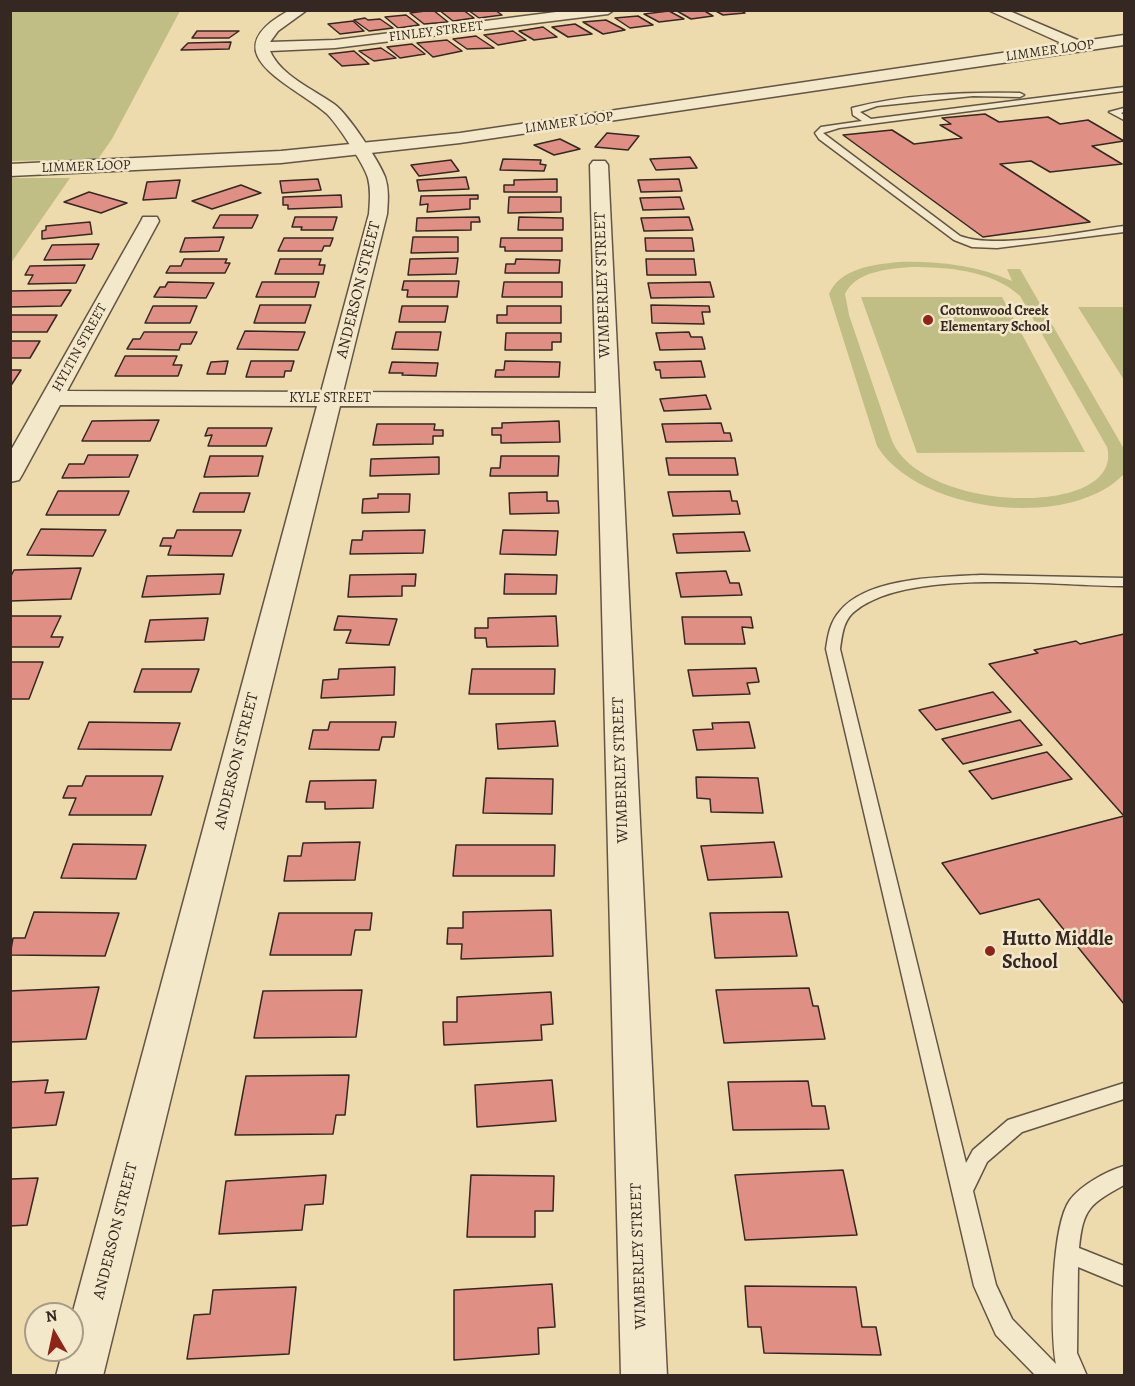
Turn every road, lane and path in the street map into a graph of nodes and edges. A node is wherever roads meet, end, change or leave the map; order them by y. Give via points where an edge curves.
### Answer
1 (301, 10) edge
2 (608, 10) edge
3 (994, 10) edge
4 (1125, 40) edge
5 (263, 47) junction
6 (1082, 47) junction
7 (1114, 60) dead end
8 (1125, 89) edge
9 (1086, 94) junction
10 (1125, 110) edge
11 (1125, 118) edge
12 (869, 122) junction
13 (359, 149) junction
14 (599, 165) dead end
15 (10, 170) edge
16 (150, 221) dead end
17 (1125, 229) edge
18 (52, 398) junction
19 (331, 399) junction
20 (608, 400) junction
21 (10, 475) edge
22 (1125, 582) edge
23 (1125, 1091) edge
24 (1125, 1175) edge
25 (962, 1192) junction
26 (1068, 1253) junction
27 (1125, 1276) edge
28 (78, 1376) edge
29 (644, 1376) edge
30 (1052, 1376) edge
31 (1076, 1376) edge

1 - 5 street via 269,31
2 - 5 street, FINLEY STREET via 347,43
3 - 6 street
4 - 6 street, LIMMER LOOP
5 - 13 street, ANDERSON STREET via 269,65 331,109
6 - 7 street
6 - 13 street, LIMMER LOOP via 539,127
8 - 9 lane
9 - 12 lane
9 - 12 lane via 973,94 855,110
10 - 11 lane via 1113,112
12 - 17 lane via 819,133 957,238 972,244 997,245
13 - 15 street, LIMMER LOOP via 192,163
13 - 19 street, ANDERSON STREET via 376,176 378,214
14 - 20 street, WIMBERLEY STREET
16 - 18 street, HYLTIN STREET
18 - 19 street, KYLE STREET
18 - 21 street, HYLTIN STREET
19 - 20 street, KYLE STREET
19 - 28 street, ANDERSON STREET
20 - 29 street, WIMBERLEY STREET
22 - 25 lane via 912,583 879,592 851,607 836,624 833,649
23 - 25 lane via 1015,1126 980,1156
24 - 26 lane via 1102,1187 1076,1209
25 - 30 lane via 985,1286 1004,1327
26 - 27 lane
26 - 31 lane via 1064,1342 1068,1364

